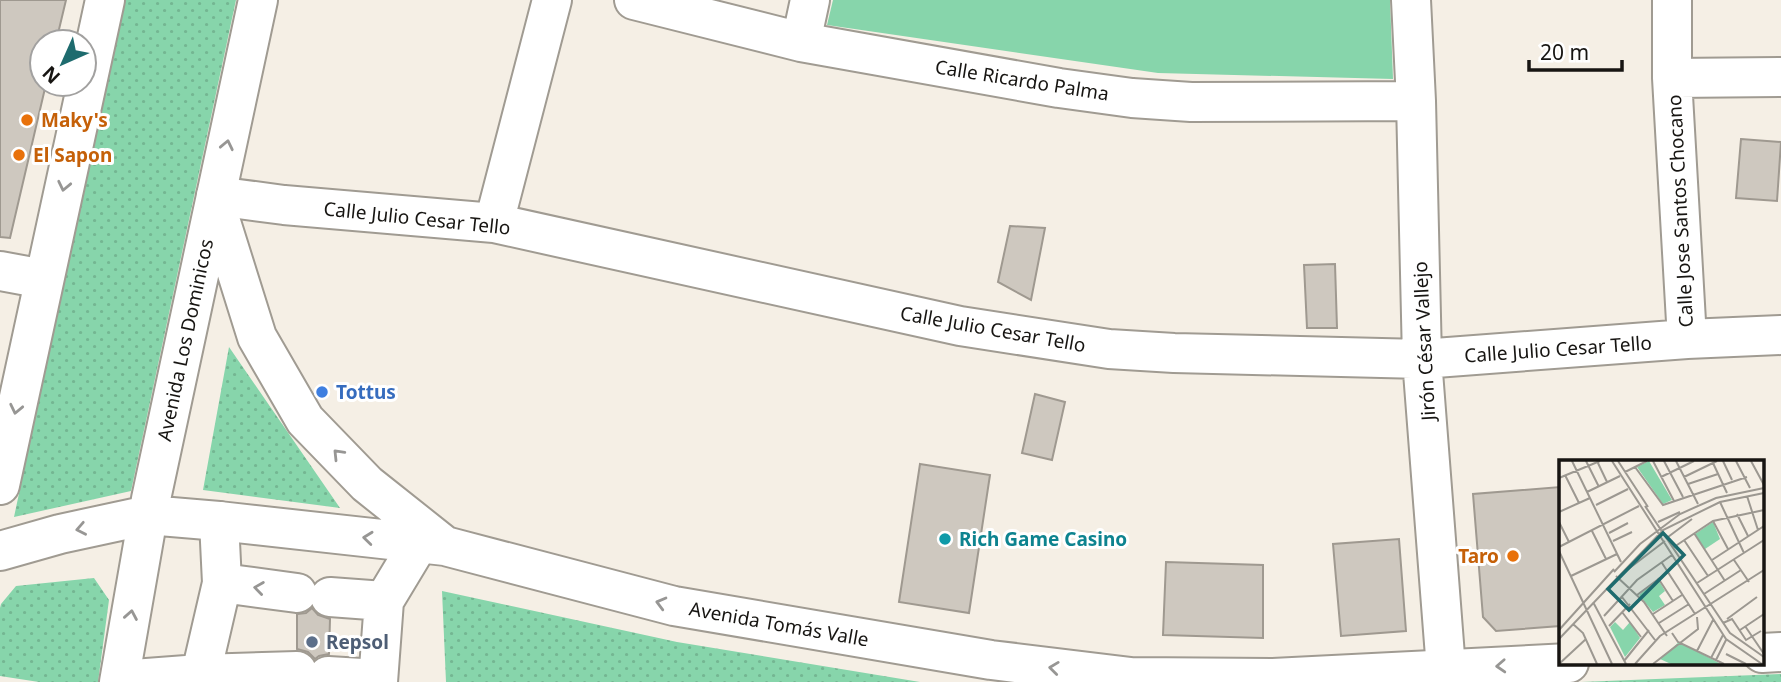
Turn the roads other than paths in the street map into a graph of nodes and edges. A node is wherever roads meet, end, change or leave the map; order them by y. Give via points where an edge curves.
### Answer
1 (105, 0) edge
2 (258, 0) edge
3 (552, 0) edge
4 (634, 0) edge
5 (810, 0) edge
6 (1411, 0) edge
7 (1672, 0) edge
8 (802, 42) junction
9 (1781, 77) edge
10 (1672, 78) junction
11 (1416, 101) junction
12 (215, 198) junction
13 (494, 223) junction
14 (0, 271) edge
15 (44, 279) junction
16 (1781, 335) edge
17 (1687, 339) junction
18 (1422, 359) junction
19 (0, 485) edge
20 (148, 515) junction
21 (219, 521) junction
22 (432, 545) junction
23 (0, 551) edge
24 (222, 583) junction
25 (384, 601) junction
26 (1559, 664) edge
27 (1447, 675) edge
28 (199, 678) edge
29 (378, 680) edge
30 (120, 681) edge

1 -> 15 street
12 -> 2 street, Avenida Los Dominicos
3 - 13 street
4 - 8 street, Calle Ricardo Palma
5 - 8 street
6 - 11 street, Jirón César Vallejo
7 - 10 street, Calle Jose Santos Chocano
8 - 11 street, Calle Ricardo Palma via 1132,98
9 - 10 street
10 - 17 street, Calle Jose Santos Chocano
11 - 18 street, Jirón César Vallejo
12 - 13 street, Calle Julio Cesar Tello
12 - 20 street, Avenida Los Dominicos
22 -> 12 street via 305,420 257,337
13 - 18 street, Calle Julio Cesar Tello via 960,326 1109,349
14 - 15 street
15 -> 19 street
16 - 17 street, Calle Julio Cesar Tello
17 - 18 street, Calle Julio Cesar Tello
18 - 27 street, Jirón César Vallejo
20 - 21 street, Avenida Tomás Valle
20 -> 23 street, Avenida Tomás Valle
30 -> 20 street, Avenida Los Dominicos
22 -> 21 street, Avenida Tomás Valle
21 - 24 street
22 - 25 street
27 -> 22 street, Avenida Tomás Valle via 1144,678 1030,665 674,606
25 -> 24 street
24 - 28 street
25 - 29 street
26 -> 27 street, Avenida Tomás Valle
28 - 29 street via 313,674
28 - 30 street

